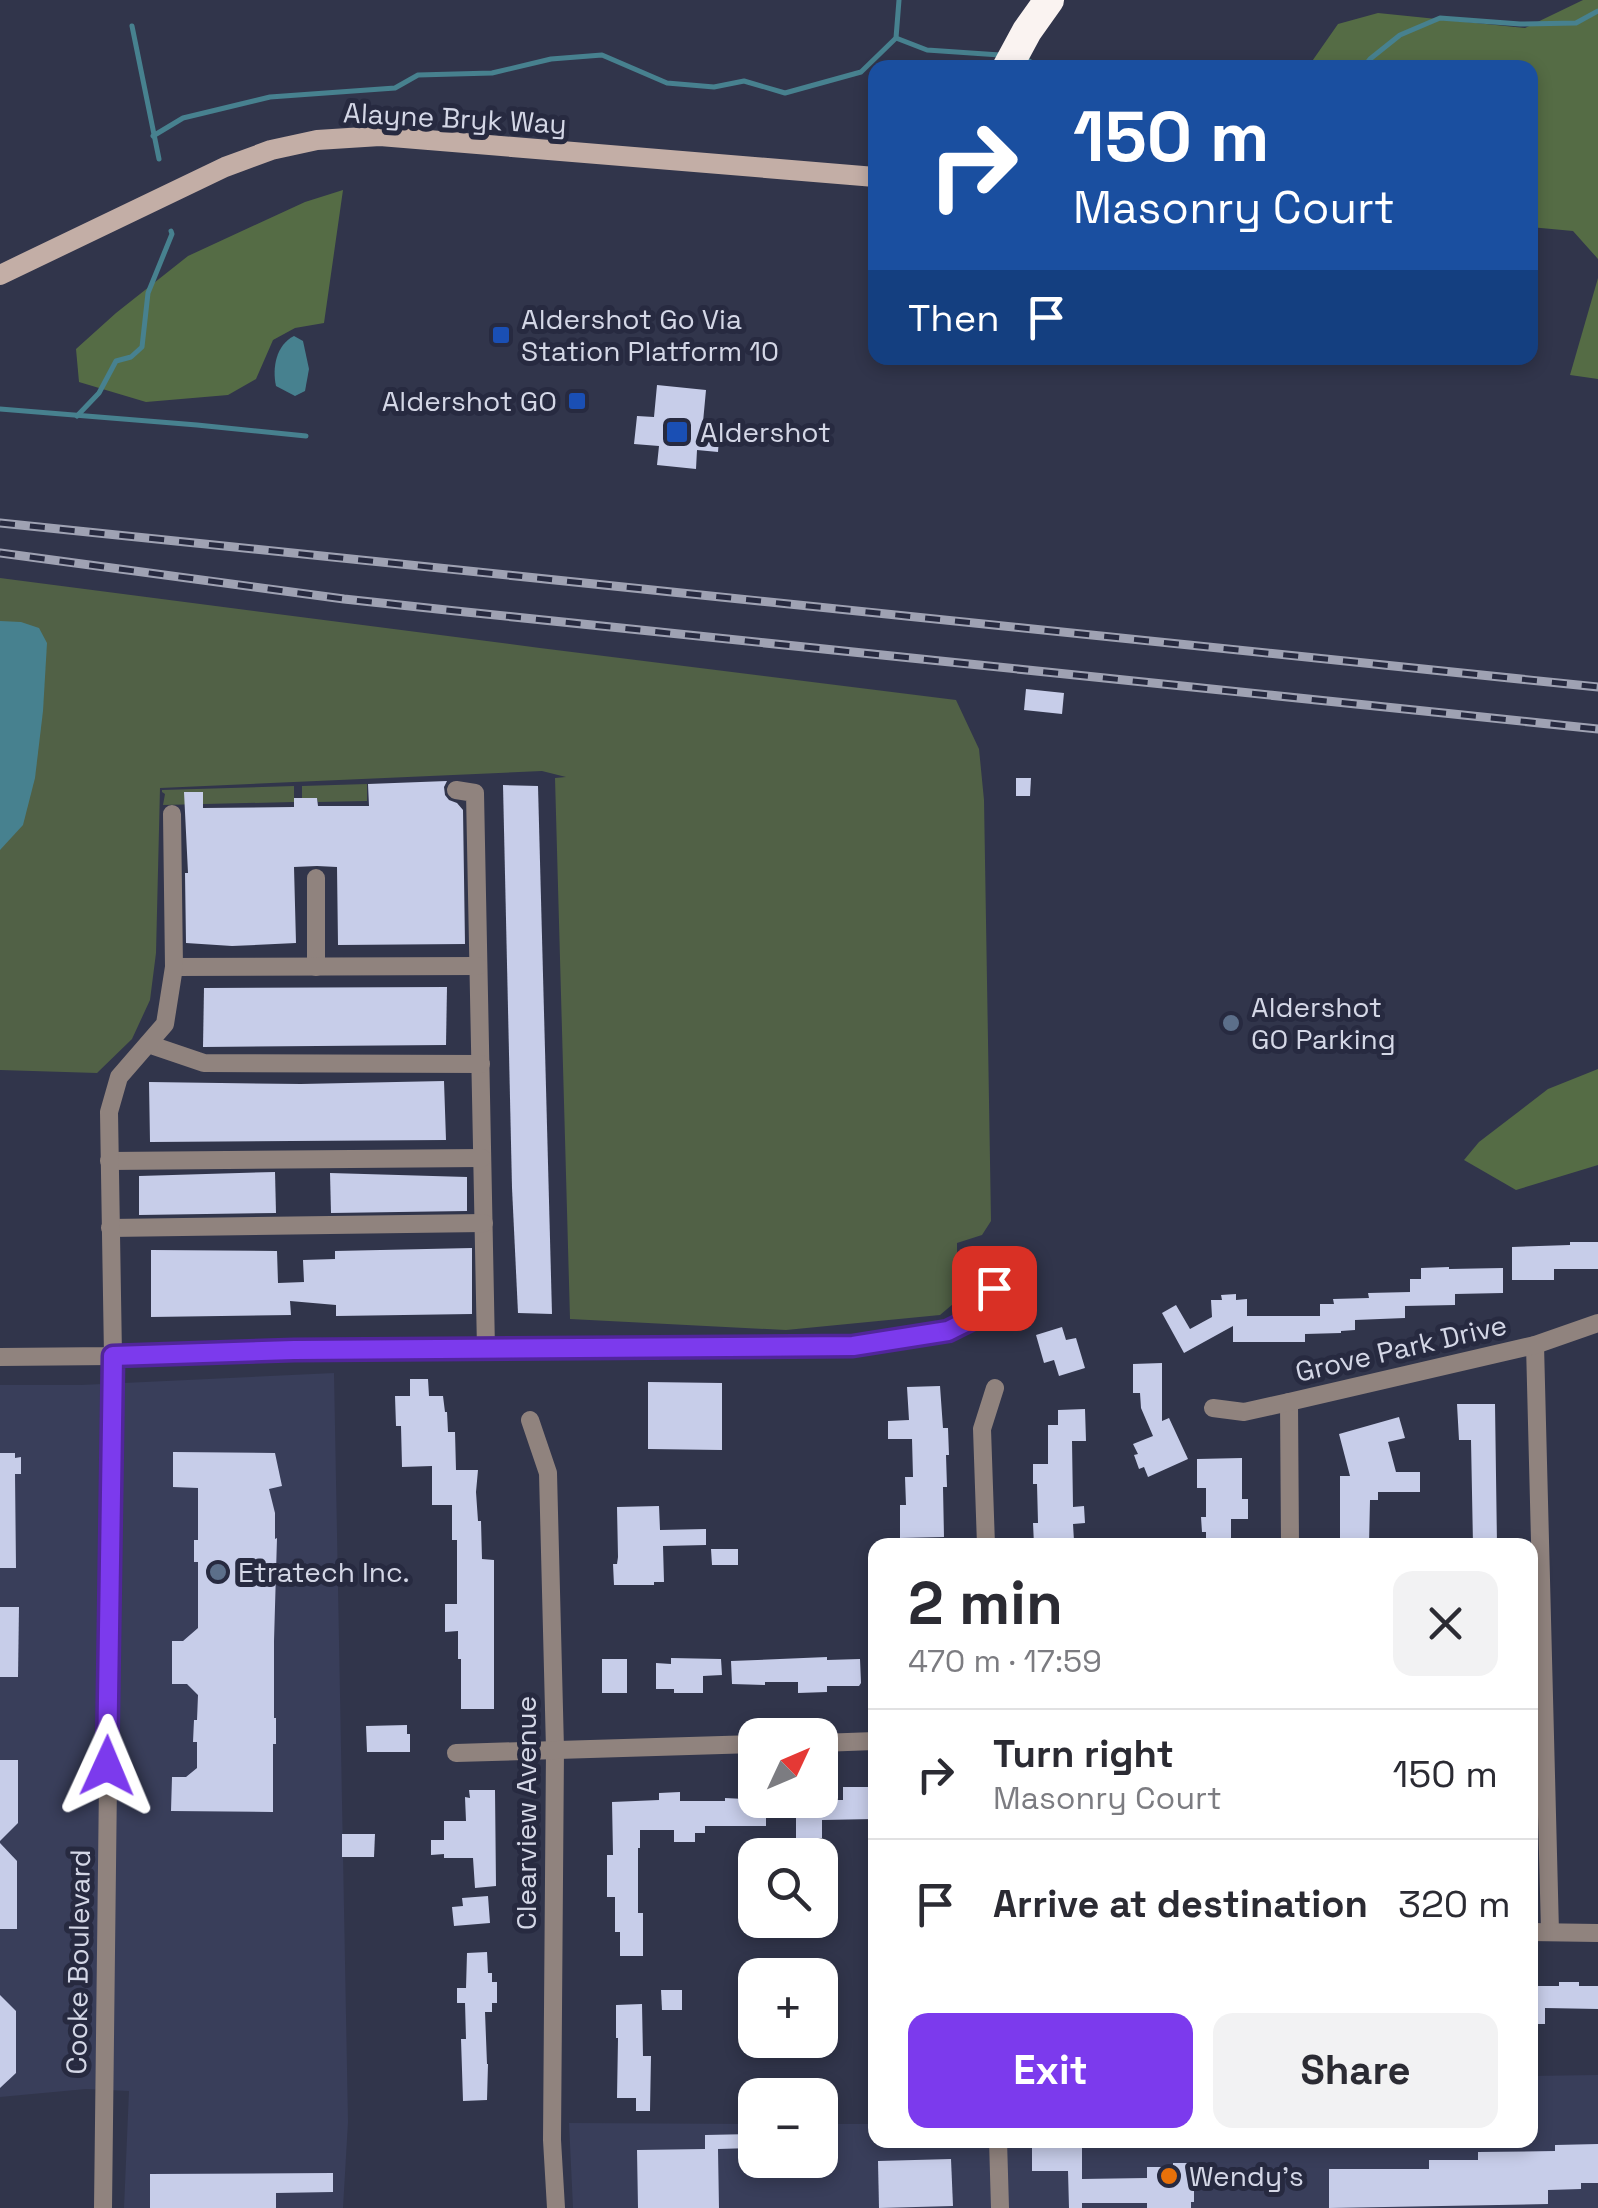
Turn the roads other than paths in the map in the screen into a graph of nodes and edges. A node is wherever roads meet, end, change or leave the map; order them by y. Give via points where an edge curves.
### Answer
1 (1050, 0) edge
2 (1013, 56) edge
3 (868, 175) edge
4 (0, 276) edge
5 (456, 790) dead end
6 (172, 814) dead end
7 (316, 878) dead end
8 (316, 966) junction
9 (478, 966) junction
10 (174, 968) junction
11 (148, 1044) junction
12 (480, 1064) junction
13 (482, 1158) junction
14 (109, 1161) junction
15 (484, 1223) junction
16 (110, 1228) junction
17 (1002, 1270) dead end
18 (1598, 1323) edge
19 (1535, 1345) junction
20 (486, 1349) junction
21 (0, 1356) edge
22 (113, 1356) junction
23 (995, 1388) dead end
24 (1288, 1402) junction
25 (1214, 1408) dead end
26 (530, 1420) dead end
27 (986, 1538) edge
28 (1290, 1538) edge
29 (868, 1742) edge
30 (838, 1743) edge
31 (738, 1744) edge
32 (554, 1748) junction
33 (456, 1753) dead end
34 (1538, 1932) edge
35 (1550, 1932) junction
36 (1598, 1933) edge
37 (998, 2148) edge
38 (103, 2208) edge
39 (556, 2208) edge
40 (1000, 2208) edge

1 - 2 highway
3 - 4 street, Alayne Bryk Way via 380,136 317,140 225,167
5 - 9 street via 475,793
6 - 10 street, Cooke Boulevard
7 - 8 street
8 - 9 street
8 - 10 street
9 - 12 street
10 - 11 street, Cooke Boulevard via 165,1024
11 - 12 street via 204,1063
11 - 14 street, Cooke Boulevard via 118,1077 108,1112
12 - 13 street
13 - 14 street
13 - 15 street
14 - 16 street, Cooke Boulevard
15 - 16 street
15 - 20 street
16 - 22 street, Cooke Boulevard
17 - 20 street via 985,1306 959,1326 853,1346
18 - 19 street, Grove Park Drive
19 - 24 street, Grove Park Drive
19 - 35 street
20 - 22 street
21 - 22 street
22 - 38 street, Cooke Boulevard
23 - 27 street via 982,1429
24 - 25 street, Grove Park Drive via 1244,1412
24 - 28 street
26 - 32 street, Clearview Avenue via 548,1473
29 - 30 street
31 - 32 street
32 - 33 street
32 - 39 street, Clearview Avenue
34 - 35 street
35 - 36 street
37 - 40 street

